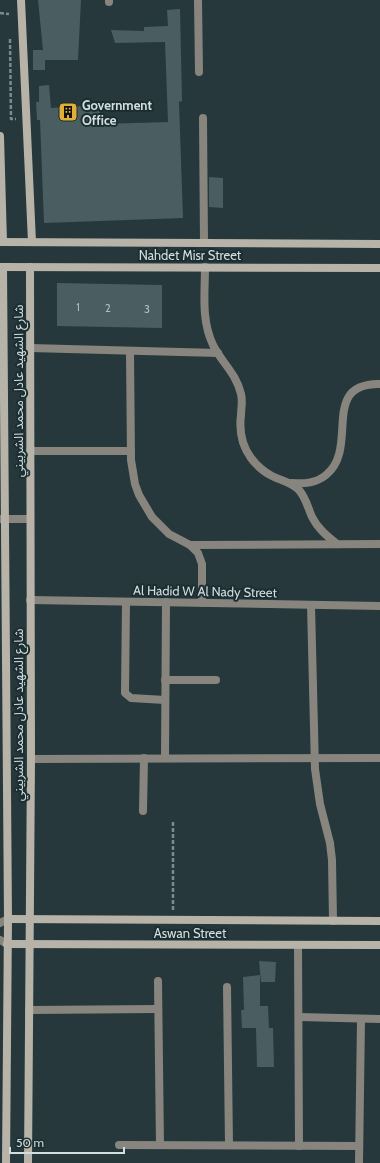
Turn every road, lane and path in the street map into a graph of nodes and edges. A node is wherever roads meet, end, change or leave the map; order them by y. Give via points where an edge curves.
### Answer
1 (21, 0) edge
2 (198, 0) edge
3 (0, 13) edge
4 (9, 21) dead end
5 (10, 36) dead end
6 (199, 72) dead end
7 (203, 118) dead end
8 (26, 119) junction
9 (0, 136) edge
10 (0, 161) edge
11 (2, 242) edge
12 (32, 242) junction
13 (204, 243) junction
14 (380, 244) edge
15 (1, 267) edge
16 (205, 267) junction
17 (30, 268) junction
18 (380, 268) edge
19 (30, 348) junction
20 (2, 350) edge
21 (130, 351) junction
22 (218, 353) junction
23 (380, 384) edge
24 (2, 432) edge
25 (30, 451) junction
26 (131, 451) junction
27 (292, 483) junction
28 (2, 519) edge
29 (30, 519) junction
30 (337, 544) junction
31 (380, 544) edge
32 (190, 545) junction
33 (30, 600) junction
34 (126, 602) junction
35 (166, 602) junction
36 (202, 603) junction
37 (311, 605) junction
38 (380, 606) edge
39 (165, 680) junction
40 (216, 680) dead end
41 (165, 700) junction
42 (144, 758) junction
43 (165, 758) junction
44 (315, 758) junction
45 (380, 758) edge
46 (31, 759) junction
47 (143, 811) dead end
48 (173, 821) dead end
49 (30, 919) junction
50 (173, 920) junction
51 (4, 921) edge
52 (333, 921) junction
53 (380, 921) edge
54 (4, 942) edge
55 (30, 944) junction
56 (298, 945) junction
57 (380, 945) edge
58 (158, 981) dead end
59 (227, 987) dead end
60 (158, 1009) junction
61 (30, 1010) junction
62 (299, 1017) junction
63 (361, 1019) junction
64 (380, 1019) edge
65 (119, 1144) dead end
66 (160, 1145) junction
67 (228, 1145) junction
68 (299, 1146) junction
69 (359, 1146) junction
70 (6, 1163) edge
71 (28, 1163) edge
72 (359, 1163) edge

1 - 8 street
2 - 6 street
3 - 4 path via 9,13
5 - 8 path via 11,119
7 - 13 street
8 - 12 street
9 - 10 street
10 - 11 street
11 - 12 street, Nahdet Misr Street
12 - 13 street, Nahdet Misr Street
13 - 14 street, Nahdet Misr Street
15 - 17 street, Nahdet Misr Street
15 - 20 street, شارع الشهيد عادل محمد الشربيني
16 - 17 street, Nahdet Misr Street
16 - 18 street, Nahdet Misr Street
16 - 22 street via 204,316 209,336
17 - 19 street, شارع الشهيد عادل محمد الشربيني
19 - 21 street
19 - 25 street, شارع الشهيد عادل محمد الشربيني
20 - 24 street, شارع الشهيد عادل محمد الشربيني
21 - 22 street
21 - 26 street
22 - 27 street via 234,375 239,387 243,400 240,429 242,441 251,458 264,471
23 - 27 street via 362,386 348,397 344,404 340,455 329,472 312,482
24 - 28 street, شارع الشهيد عادل محمد الشربيني
25 - 26 street
25 - 29 street, شارع الشهيد عادل محمد الشربيني
26 - 32 street via 135,484 145,506 169,534
27 - 30 street via 304,497 318,528
28 - 29 street
28 - 51 street, شارع الشهيد عادل محمد الشربيني
29 - 33 street, شارع الشهيد عادل محمد الشربيني
30 - 31 street
30 - 32 street
32 - 36 street via 198,553 202,564
33 - 34 street, Al Hadid W Al Nady Street
33 - 46 street, شارع الشهيد عادل محمد الشربيني
34 - 35 street, Al Hadid W Al Nady Street
34 - 41 street via 125,693 131,698
35 - 36 street, Al Hadid W Al Nady Street
35 - 39 street
36 - 37 street, Al Hadid W Al Nady Street
37 - 38 street, Al Hadid W Al Nady Street
37 - 44 street
39 - 40 street
39 - 41 street
41 - 43 street
42 - 43 street
42 - 46 street
42 - 47 street
43 - 44 street
44 - 45 street
44 - 52 street via 318,793 331,851
46 - 49 street, شارع الشهيد عادل محمد الشربيني
48 - 50 path
49 - 50 street, Aswan Street
49 - 51 street, Aswan Street
49 - 55 street, شارع الشهيد عادل محمد الشربيني
50 - 52 street, Aswan Street
51 - 54 street, شارع الشهيد عادل محمد الشربيني
52 - 53 street, Aswan Street
54 - 55 street, Aswan Street
54 - 70 street, شارع الشهيد عادل محمد الشربيني
55 - 56 street, Aswan Street
55 - 61 street, شارع الشهيد عادل محمد الشربيني
56 - 57 street, Aswan Street
56 - 62 street
58 - 60 street
59 - 67 street
60 - 61 street
60 - 66 street
61 - 71 street, شارع الشهيد عادل محمد الشربيني
62 - 63 street
62 - 68 street
63 - 64 street
63 - 69 street
65 - 66 street
66 - 67 street
67 - 68 street
68 - 69 street
69 - 72 street

